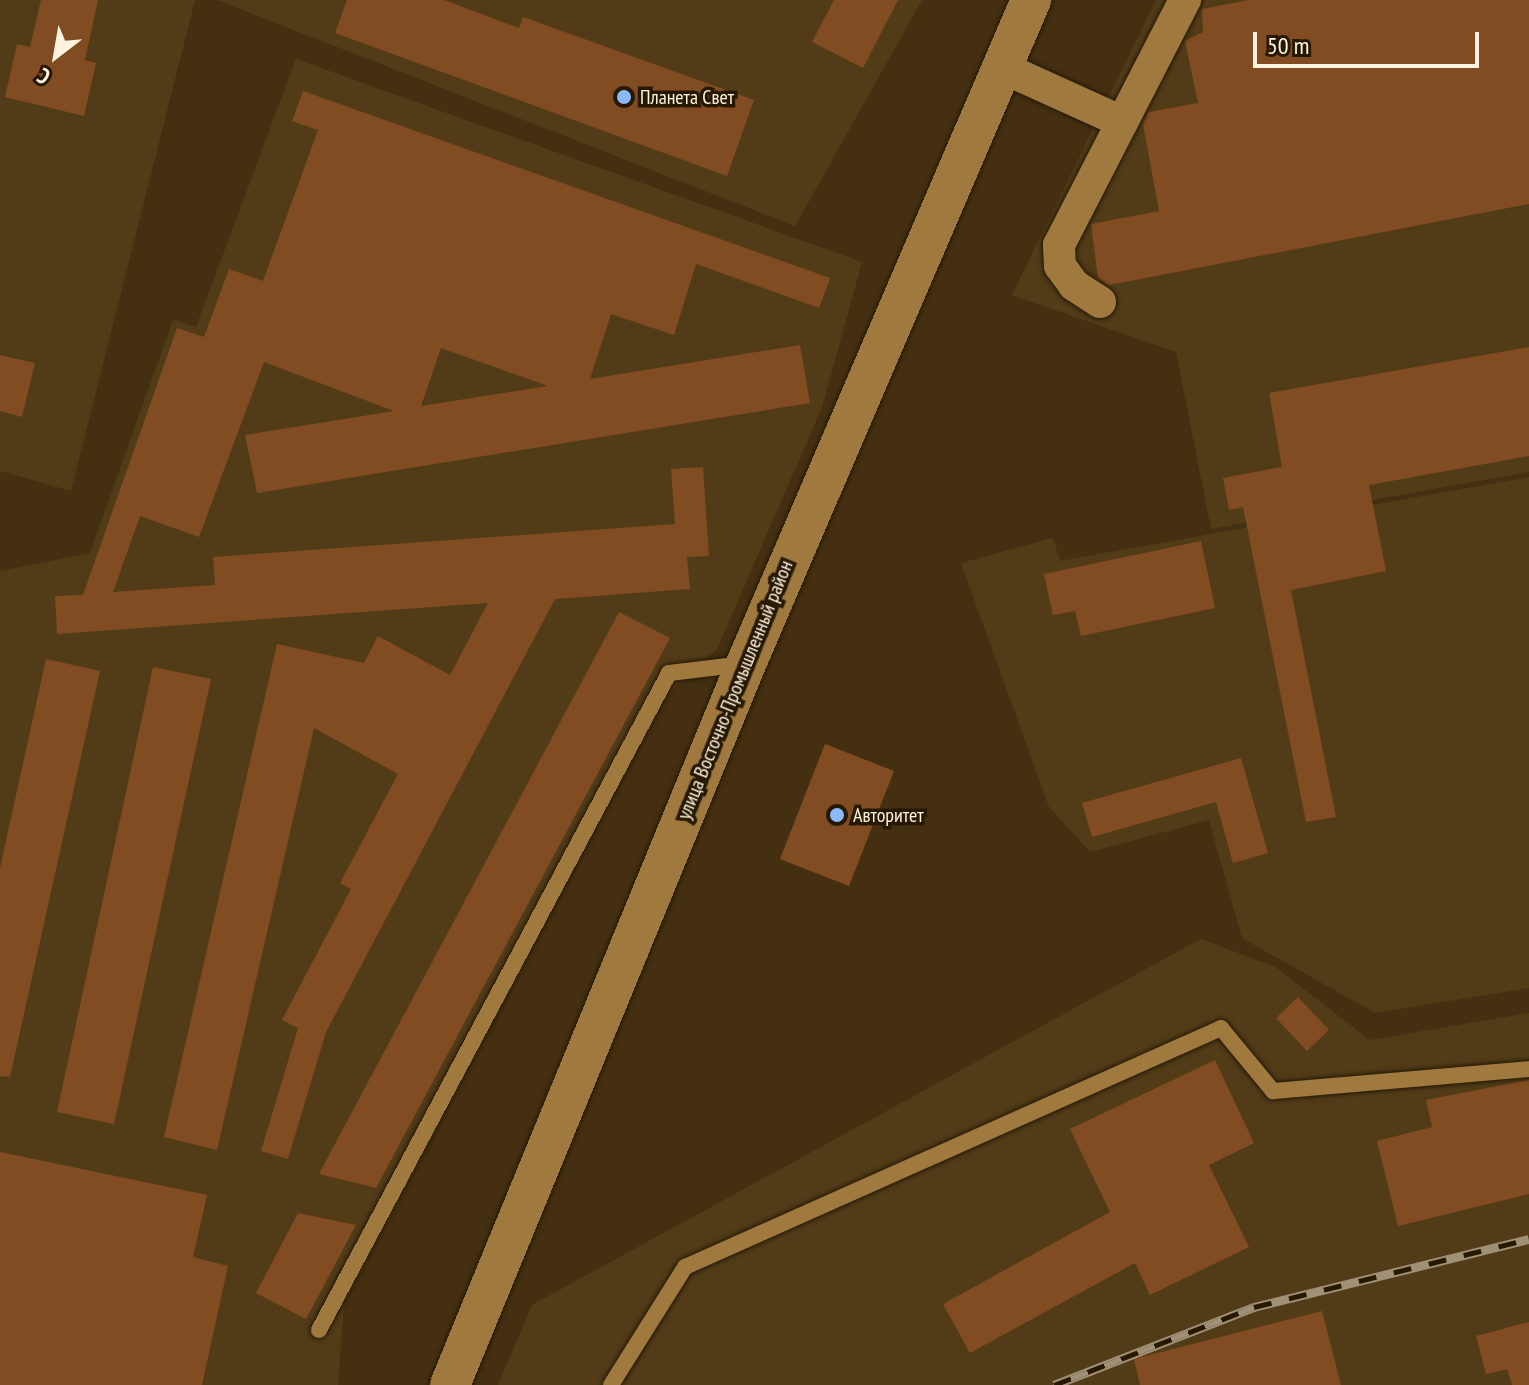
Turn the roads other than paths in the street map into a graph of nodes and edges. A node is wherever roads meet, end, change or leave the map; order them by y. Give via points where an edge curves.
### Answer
1 (1031, 0) edge
2 (1185, 0) edge
3 (1001, 67) junction
4 (1122, 122) junction
5 (1100, 302) dead end
6 (746, 664) junction
7 (1529, 1069) edge
8 (319, 1330) dead end
9 (450, 1385) edge
10 (611, 1385) edge

1 - 3 street, улица Восточно-Промышленный район
2 - 4 street
3 - 4 street
3 - 6 street, улица Восточно-Промышленный район
4 - 5 street via 1059,245 1060,266 1067,276
6 - 8 lane via 669,673
6 - 9 street, улица Восточно-Промышленный район
7 - 10 lane via 1273,1091 1221,1028 685,1267

